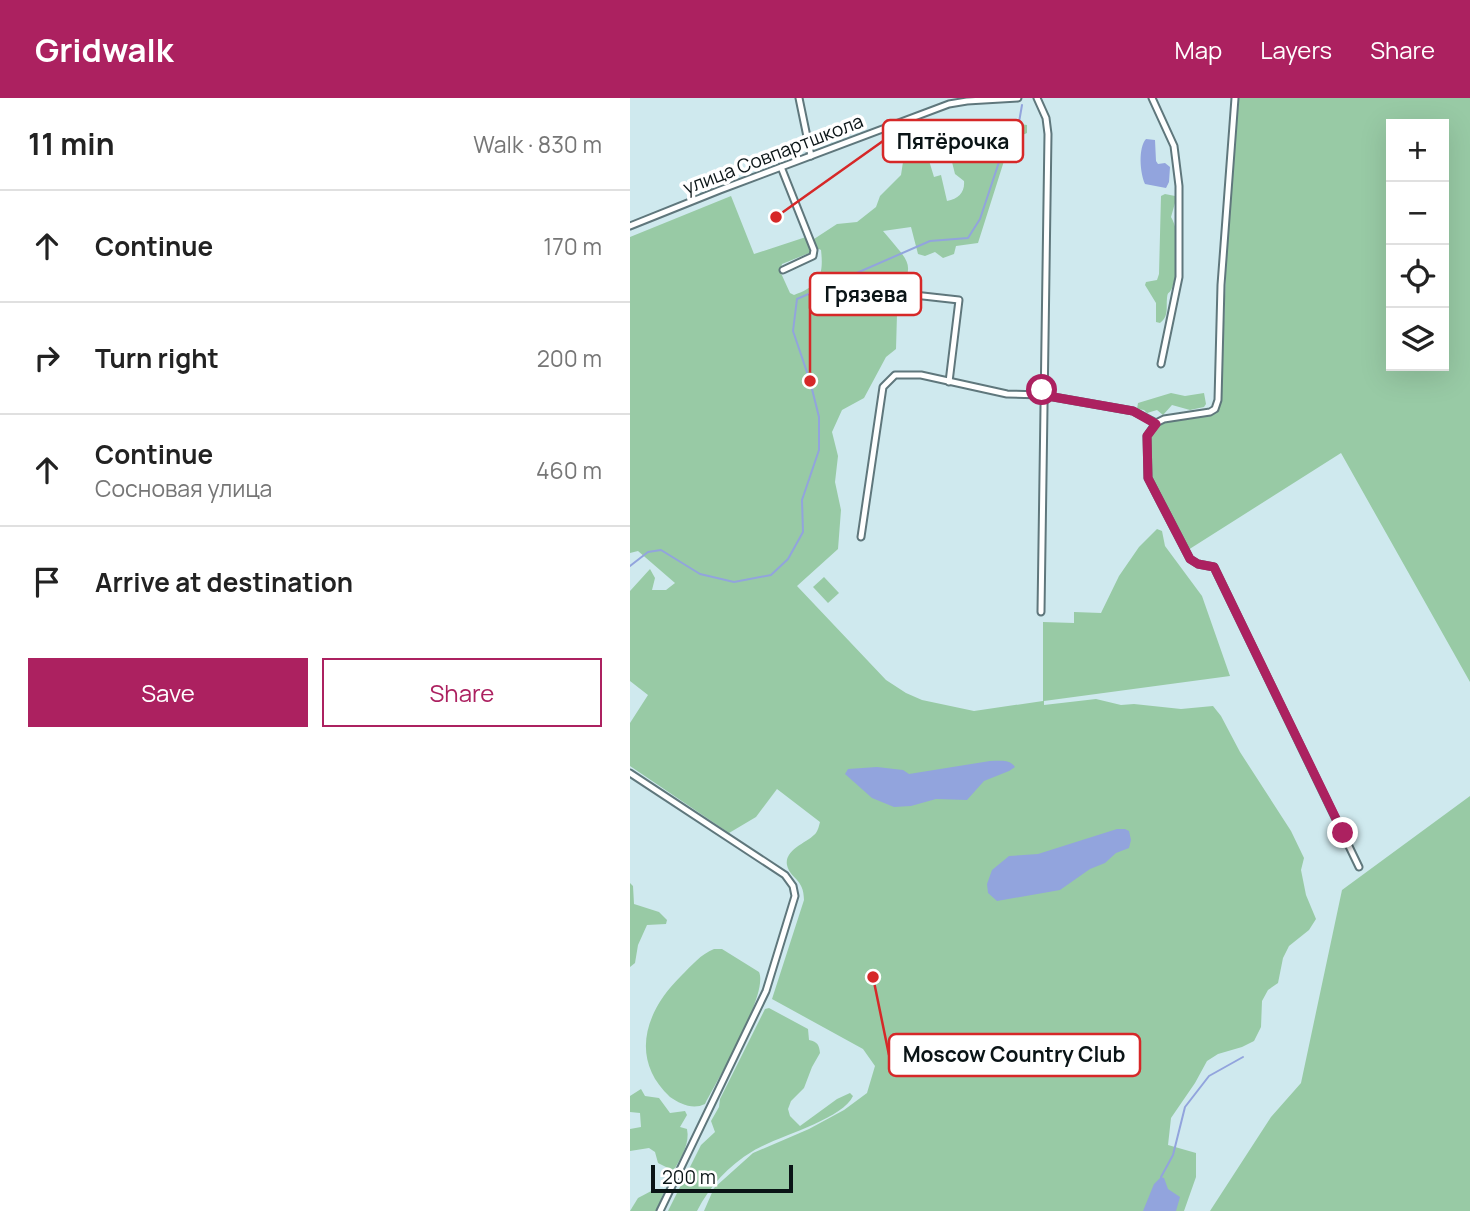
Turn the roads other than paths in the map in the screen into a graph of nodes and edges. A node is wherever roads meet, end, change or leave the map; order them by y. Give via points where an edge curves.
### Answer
1 (799, 98) edge
2 (1018, 98) edge
3 (1037, 98) edge
4 (1152, 98) edge
5 (1234, 98) edge
6 (811, 156) junction
7 (781, 167) junction
8 (630, 226) edge
9 (783, 270) dead end
10 (914, 295) dead end
11 (1161, 364) dead end
12 (949, 382) junction
13 (1042, 395) junction
14 (1156, 424) junction
15 (861, 537) dead end
16 (1041, 612) dead end
17 (630, 773) edge
18 (1359, 867) dead end
19 (660, 1211) edge

1 - 6 street
2 - 6 street, улица Совпартшкола via 937,108
3 - 13 street via 1048,134
4 - 11 street via 1174,146 1179,186 1179,276
5 - 14 street via 1218,400 1210,412
6 - 7 street, улица Совпартшкола
7 - 8 street, улица Совпартшкола
7 - 9 street via 814,250 813,256
10 - 12 street via 959,300
12 - 13 street via 1007,394
12 - 15 street via 895,374 883,387
13 - 14 street via 1133,411
13 - 16 street
14 - 18 street via 1147,436 1148,478 1190,559 1214,567
17 - 19 street via 785,875 793,886 794,903 766,992

